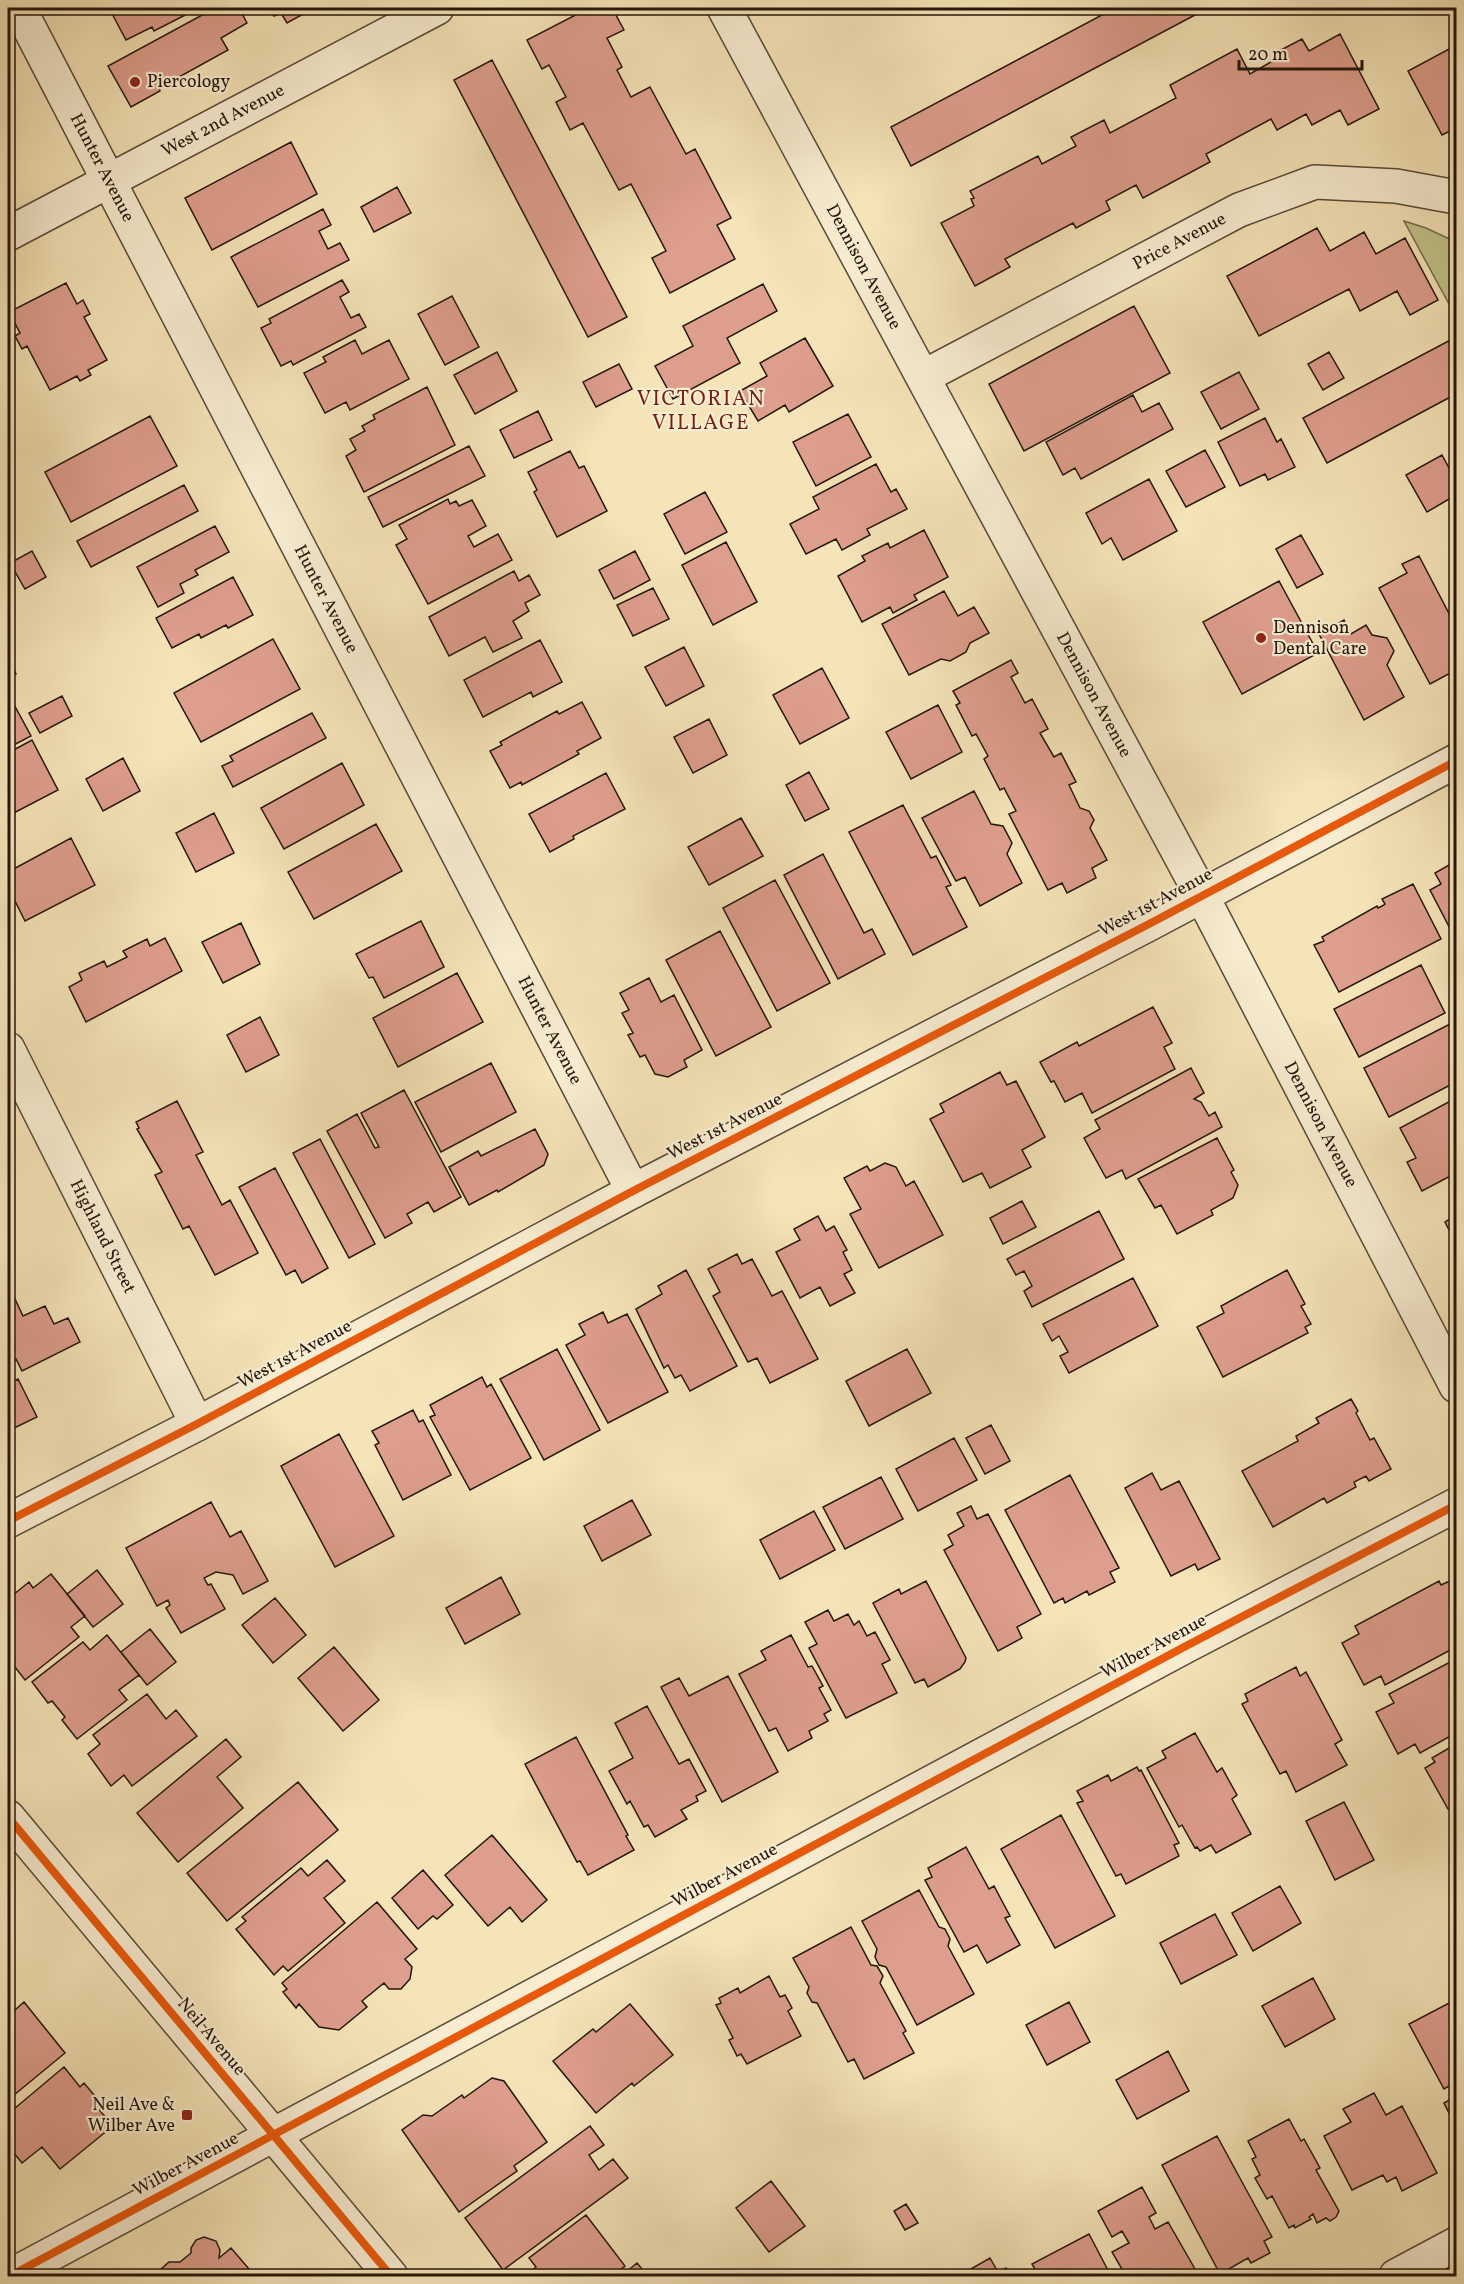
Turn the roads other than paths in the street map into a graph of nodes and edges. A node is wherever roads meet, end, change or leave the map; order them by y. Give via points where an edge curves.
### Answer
1 (19, 8) edge
2 (437, 8) edge
3 (724, 8) edge
4 (109, 180) junction
5 (1456, 197) edge
6 (8, 234) edge
7 (923, 377) junction
8 (1456, 761) edge
9 (1202, 896) junction
10 (8, 1048) edge
11 (633, 1191) junction
12 (1456, 1386) edge
13 (197, 1424) junction
14 (1456, 1505) edge
15 (8, 1521) edge
16 (8, 1817) edge
17 (274, 2135) junction
18 (1456, 2244) edge
19 (10, 2277) edge
20 (391, 2277) edge
21 (1396, 2277) edge

1 - 4 street, Hunter Avenue
2 - 4 street, West 2nd Avenue
3 - 7 street, Dennison Avenue
4 - 6 street, West 2nd Avenue
4 - 11 street, Hunter Avenue
5 - 7 street, Price Avenue via 1396,186 1315,182 1239,210
7 - 9 street, Dennison Avenue
8 - 9 street, West 1st Avenue
9 - 11 street, West 1st Avenue
9 - 12 street, Dennison Avenue
10 - 13 street, Highland Street
11 - 13 street, West 1st Avenue
13 - 15 street, West 1st Avenue
14 - 17 street, Wilber Avenue
16 - 17 street, Neil Avenue
17 - 19 street, Wilber Avenue
17 - 20 street, Neil Avenue
18 - 21 street

